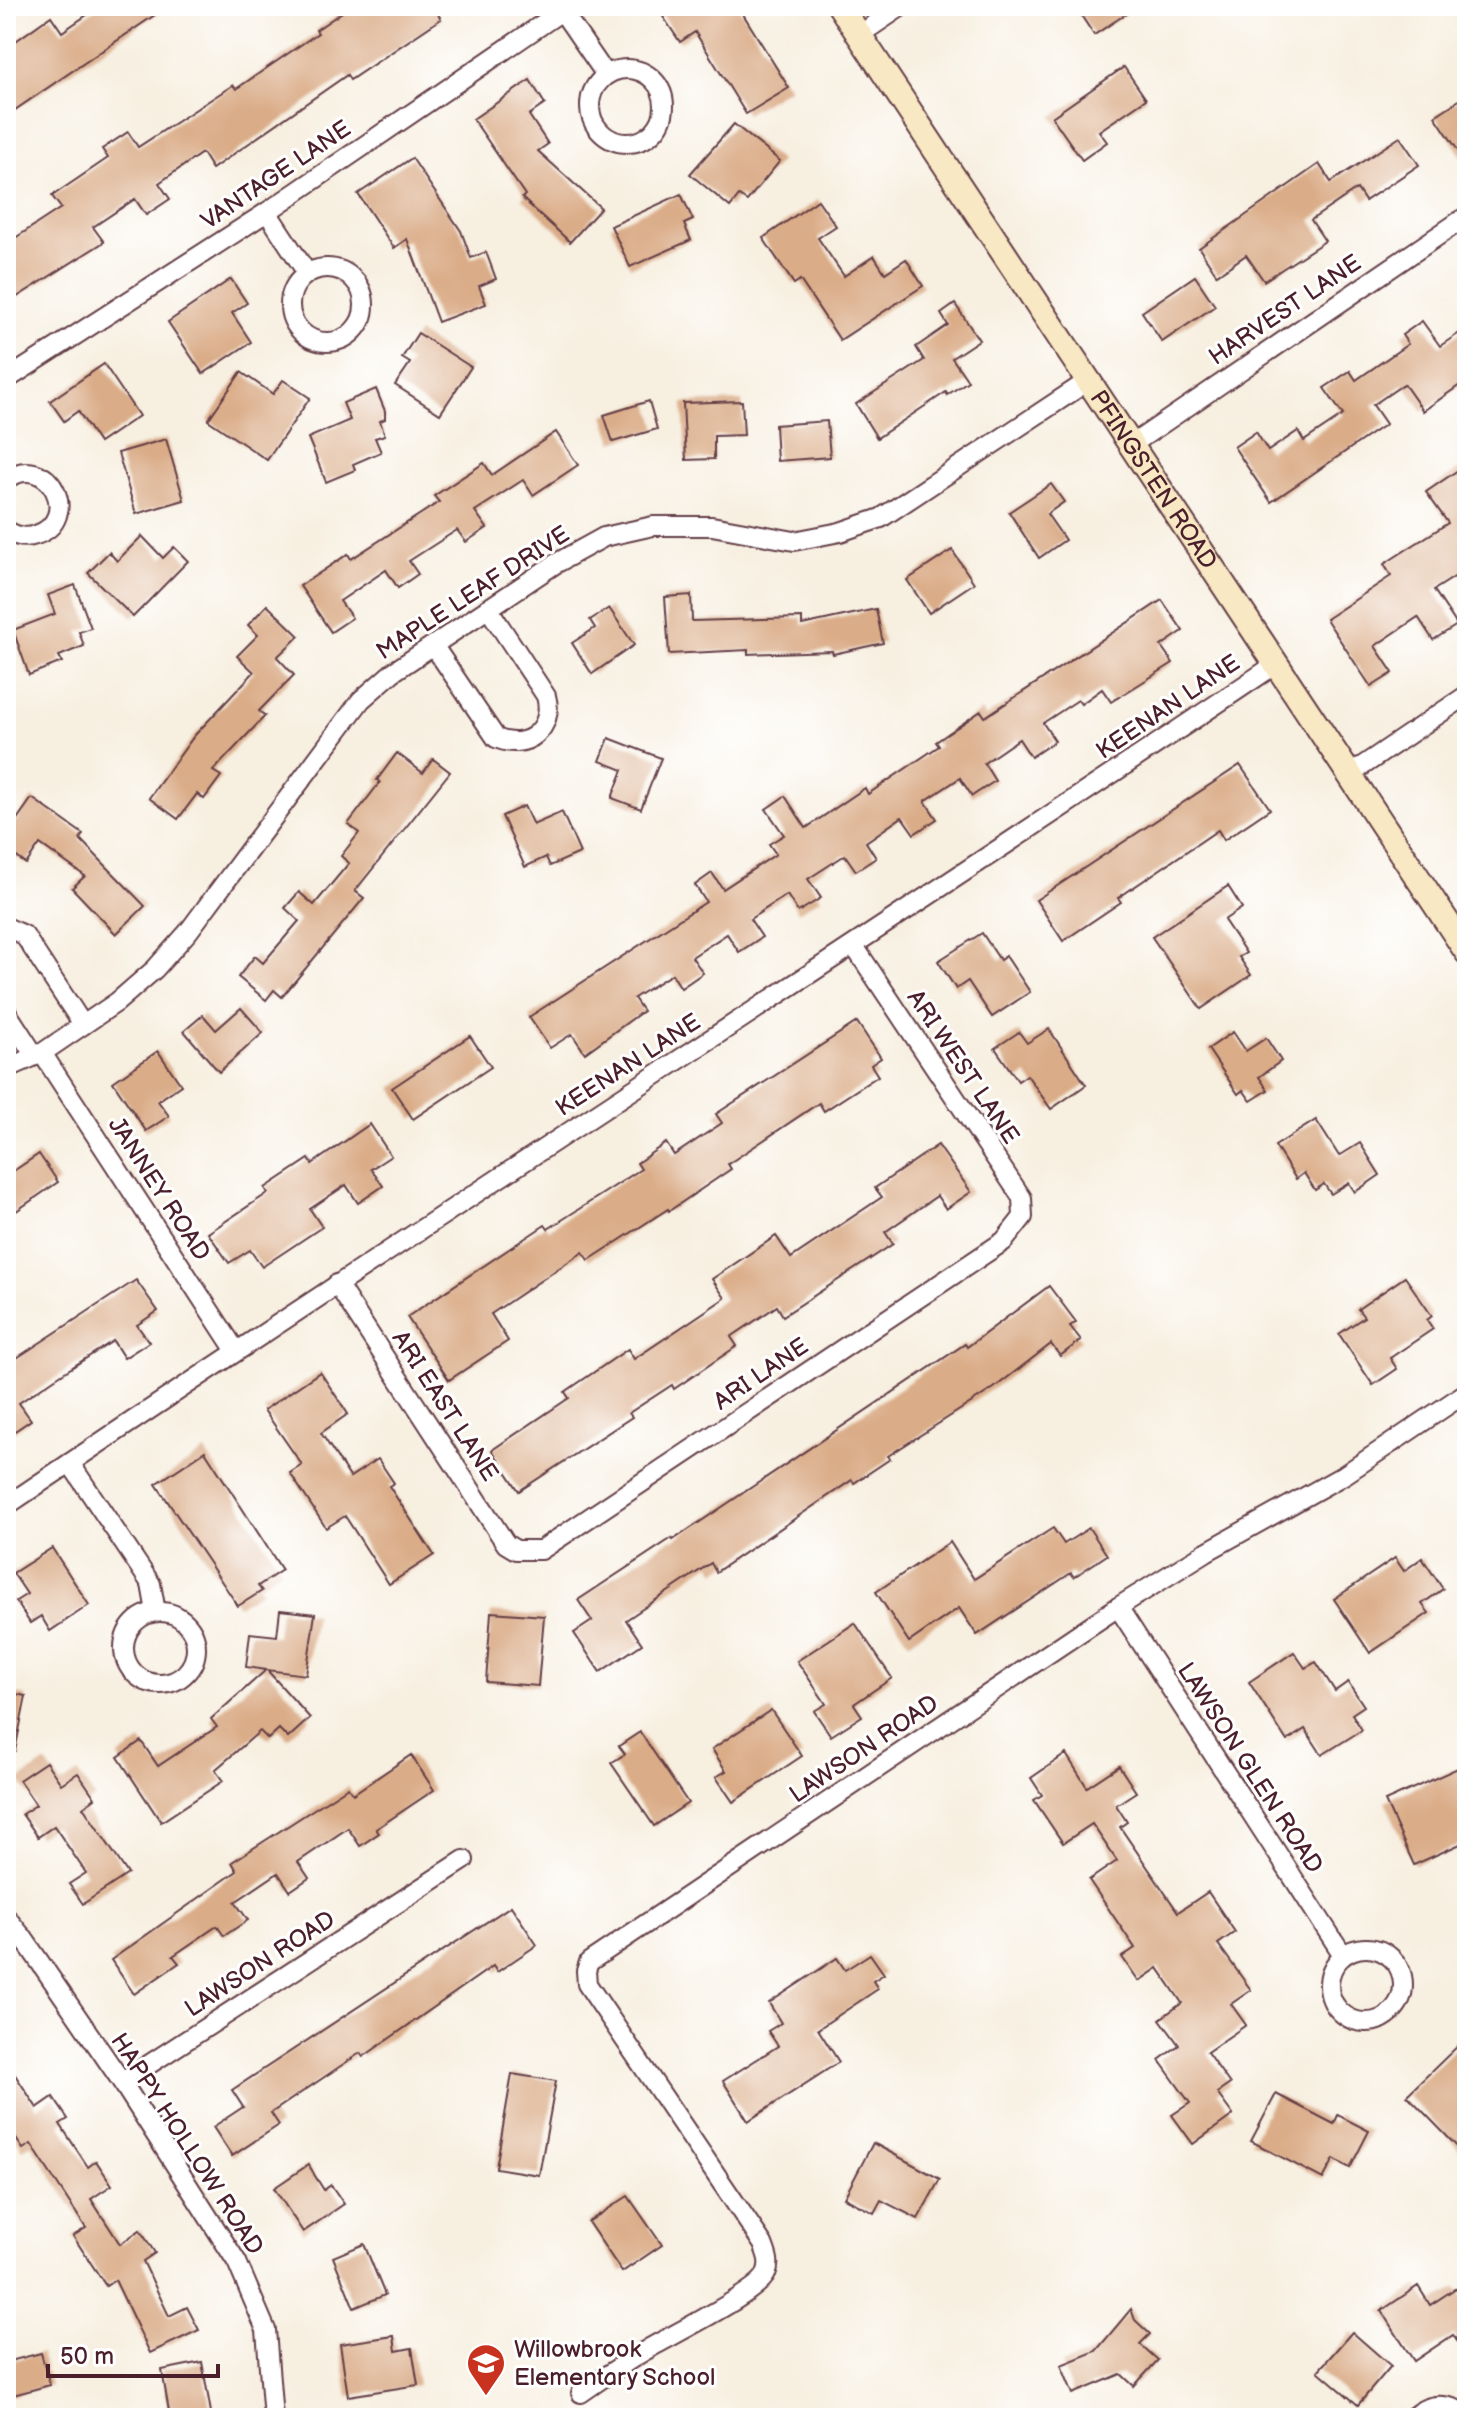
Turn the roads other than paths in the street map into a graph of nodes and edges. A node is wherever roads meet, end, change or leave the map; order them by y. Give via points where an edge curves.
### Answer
1 (840, 6) edge
2 (902, 6) edge
3 (566, 8) edge
4 (859, 35) junction
5 (606, 75) junction
6 (267, 212) junction
7 (1467, 216) edge
8 (307, 273) junction
9 (6, 380) edge
10 (1088, 381) junction
11 (1131, 445) junction
12 (8, 473) edge
13 (6, 530) edge
14 (488, 608) junction
15 (433, 645) junction
16 (1276, 664) junction
17 (1467, 695) edge
18 (1349, 775) junction
19 (6, 927) edge
20 (854, 946) junction
21 (1467, 952) edge
22 (6, 1011) edge
23 (83, 1025) junction
24 (38, 1054) junction
25 (6, 1069) edge
26 (1023, 1217) joint
27 (337, 1284) junction
28 (236, 1351) junction
29 (1467, 1392) edge
30 (70, 1463) junction
31 (6, 1506) edge
32 (516, 1550) joint
33 (1118, 1607) junction
34 (156, 1612) junction
35 (464, 1860) dead end
36 (6, 1917) edge
37 (1343, 1955) junction
38 (122, 2082) junction
39 (581, 2393) dead end
40 (1467, 2416) edge
41 (273, 2418) edge
42 (1412, 2418) edge

1 - 4 main road, PFINGSTEN ROAD
2 - 4 street
3 - 5 street
3 - 6 street, VANTAGE LANE
4 - 10 main road, PFINGSTEN ROAD
5 - 5 street via 640,71 658,85 664,107 646,137 622,142 599,131 591,95
6 - 8 street
6 - 9 street, VANTAGE LANE
7 - 11 street, HARVEST LANE
8 - 8 street via 331,267 354,278 365,300 359,325 350,334 316,340 297,326 291,315 292,292
10 - 11 main road, PFINGSTEN ROAD
10 - 14 street, MAPLE LEAF DRIVE via 881,518 794,541 712,526 653,526 604,537
11 - 16 main road, PFINGSTEN ROAD
12 - 13 street via 44,477 59,506 41,533 21,537
14 - 15 street, MAPLE LEAF DRIVE
14 - 15 street via 546,696 547,720 533,736 517,742 496,738
15 - 23 street, MAPLE LEAF DRIVE via 361,700 188,932 155,969
16 - 18 main road, PFINGSTEN ROAD
16 - 20 street, KEENAN LANE
17 - 18 street
18 - 21 main road, PFINGSTEN ROAD
19 - 23 street via 24,935
20 - 26 street, ARI WEST LANE via 1022,1198
20 - 27 street, KEENAN LANE
22 - 24 street, JANNEY ROAD
23 - 24 street, MAPLE LEAF DRIVE
24 - 25 street, MAPLE LEAF DRIVE
24 - 28 street, JANNEY ROAD
26 - 32 street, ARI LANE via 1004,1241 541,1550
27 - 28 street, KEENAN LANE
27 - 32 street, ARI EAST LANE via 506,1544
28 - 30 street, KEENAN LANE
29 - 33 street, LAWSON ROAD via 1344,1475
30 - 31 street, KEENAN LANE
30 - 34 street via 151,1584
33 - 37 street, LAWSON GLEN ROAD
33 - 39 street, LAWSON ROAD via 589,1962 587,1984 769,2259 766,2275 755,2288
34 - 34 street via 134,1623 123,1645 130,1669 150,1684 161,1685 183,1676 196,1645 187,1624
35 - 38 street, LAWSON ROAD
36 - 38 street, HAPPY HOLLOW ROAD
37 - 37 street via 1329,1975 1336,2009 1367,2023 1390,2014 1403,1992 1399,1967 1380,1950 1367,1947
38 - 41 street, HAPPY HOLLOW ROAD via 237,2262 266,2330
40 - 42 street via 1442,2405

